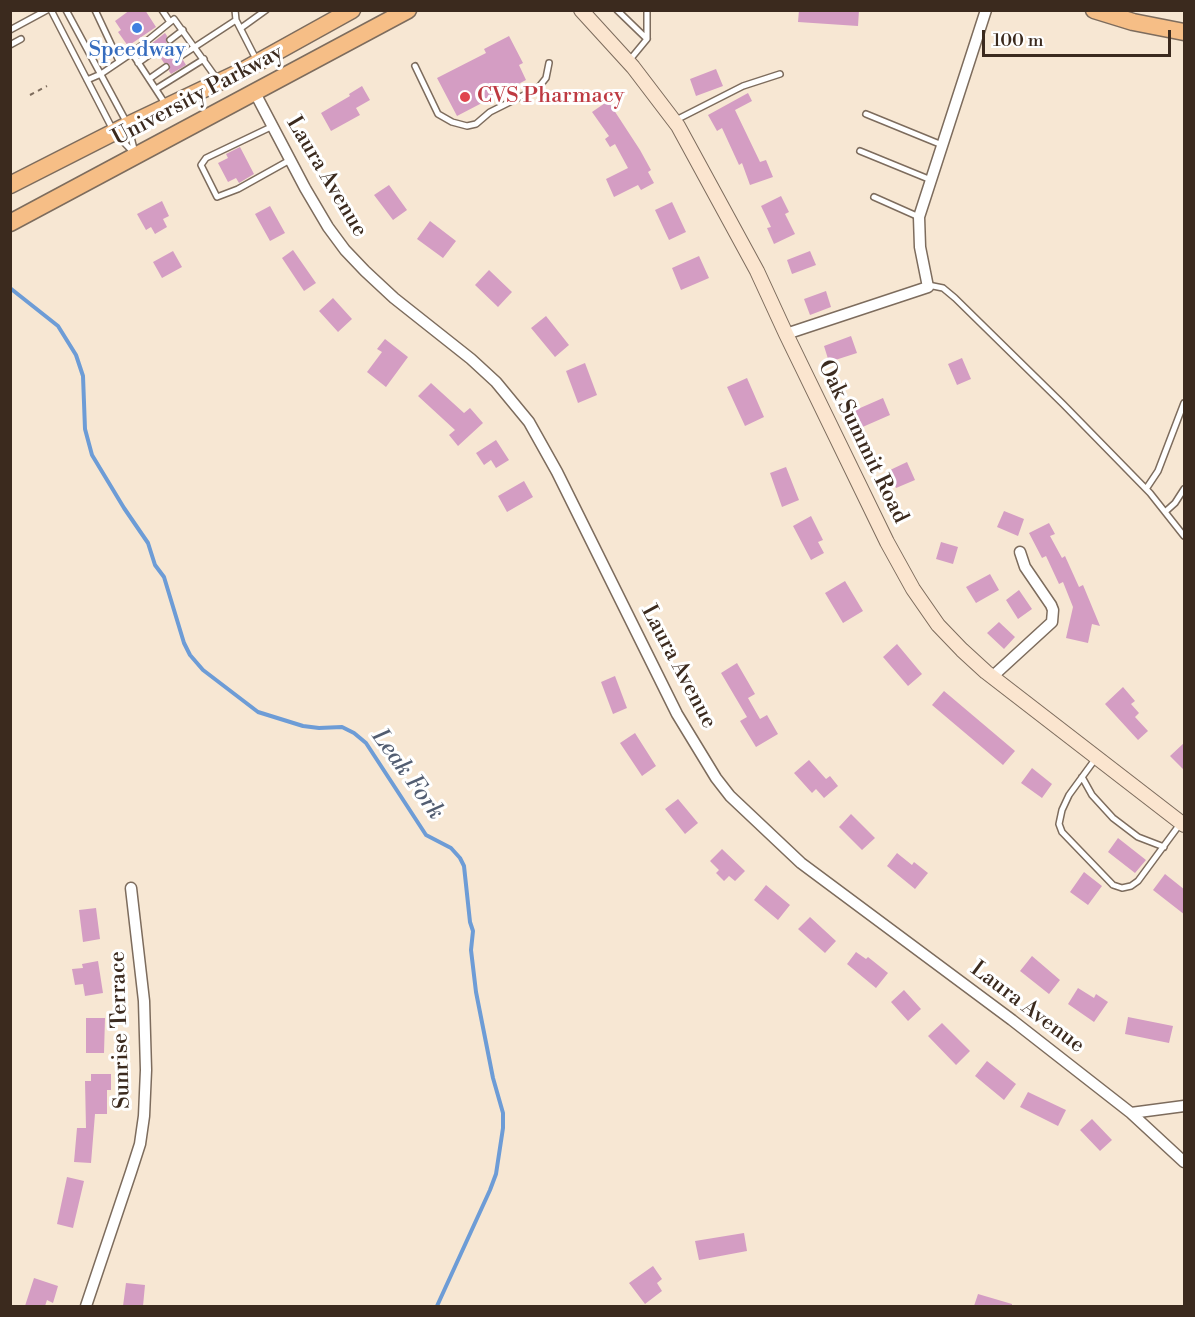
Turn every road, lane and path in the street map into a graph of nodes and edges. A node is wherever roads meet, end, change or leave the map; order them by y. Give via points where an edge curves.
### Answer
1 (49, 10) edge
2 (66, 10) edge
3 (95, 10) edge
4 (162, 10) edge
5 (235, 10) edge
6 (266, 10) edge
7 (408, 10) edge
8 (581, 10) edge
9 (617, 10) edge
10 (647, 10) edge
11 (986, 10) edge
12 (1094, 10) edge
13 (342, 13) edge
14 (236, 20) junction
15 (170, 22) junction
16 (241, 28) junction
17 (10, 30) edge
18 (183, 30) junction
19 (1185, 32) edge
20 (21, 39) dead end
21 (647, 39) junction
22 (170, 40) dead end
23 (10, 45) edge
24 (195, 46) junction
25 (156, 50) dead end
26 (132, 53) junction
27 (181, 56) dead end
28 (204, 59) junction
29 (119, 61) junction
30 (258, 62) junction
31 (628, 62) junction
32 (138, 63) junction
33 (549, 63) dead end
34 (415, 66) dead end
35 (166, 67) dead end
36 (101, 74) junction
37 (780, 74) dead end
38 (148, 79) junction
39 (87, 80) junction
40 (218, 81) junction
41 (46, 86) dead end
42 (156, 89) junction
43 (254, 91) junction
44 (30, 95) dead end
45 (167, 106) junction
46 (866, 114) dead end
47 (674, 121) junction
48 (273, 126) junction
49 (121, 128) junction
50 (942, 145) junction
51 (860, 151) dead end
52 (135, 155) junction
53 (290, 160) junction
54 (931, 180) junction
55 (10, 185) edge
56 (874, 197) dead end
57 (919, 217) junction
58 (10, 223) edge
59 (928, 286) junction
60 (786, 334) junction
61 (1185, 403) edge
62 (1146, 489) junction
63 (1185, 489) edge
64 (1165, 512) junction
65 (1185, 536) edge
66 (1020, 552) dead end
67 (993, 676) junction
68 (1097, 757) junction
69 (1082, 777) junction
70 (1183, 824) edge
71 (1164, 847) junction
72 (131, 888) dead end
73 (1185, 1106) edge
74 (1131, 1113) junction
75 (1185, 1162) edge
76 (86, 1306) edge

1 - 17 lane
1 - 39 lane
2 - 36 lane
3 - 29 lane
4 - 15 lane
5 - 14 lane
6 - 16 lane
7 - 43 main road, University Parkway
8 - 31 main road, Oak Summit Road
9 - 21 lane
10 - 21 lane
11 - 50 street
12 - 19 main road
13 - 30 main road, University Parkway
14 - 16 lane
14 - 24 lane
15 - 18 lane via 174,19
15 - 26 lane
16 - 30 lane
18 - 22 lane
18 - 24 lane
20 - 23 lane
21 - 31 lane
24 - 27 lane
24 - 28 lane
25 - 32 lane
26 - 29 lane
26 - 32 lane
28 - 40 lane
28 - 42 lane
29 - 36 lane
30 - 40 main road, University Parkway
31 - 47 main road, Oak Summit Road
32 - 38 lane
33 - 34 lane via 546,78 538,88 467,126 438,114
35 - 38 lane
36 - 39 lane
36 - 49 lane
37 - 47 lane via 742,86
38 - 42 lane
39 - 49 lane
40 - 45 main road, University Parkway
41 - 44 path
42 - 45 lane
43 - 48 street, Laura Avenue
43 - 52 main road, University Parkway
45 - 49 main road, University Parkway
46 - 50 lane
47 - 60 main road, Oak Summit Road via 757,271
48 - 53 street, Laura Avenue
48 - 53 lane via 206,158 201,165 217,197
49 - 52 lane
49 - 52 lane
49 - 55 main road, University Parkway
50 - 54 street
51 - 54 lane
52 - 58 main road, University Parkway
53 - 74 street, Laura Avenue via 328,227 358,264 496,382 529,422 677,714 730,796 801,863
54 - 57 street
56 - 57 lane
57 - 59 street
59 - 60 street
59 - 62 lane via 943,288 955,298
60 - 67 main road, Oak Summit Road via 913,589 938,624
61 - 62 lane via 1158,471
62 - 64 lane
63 - 64 lane
64 - 65 lane
66 - 67 street via 1025,567 1051,605 1052,622
67 - 68 main road, Oak Summit Road
68 - 69 lane
68 - 70 main road, Oak Summit Road
69 - 71 lane via 1113,818 1138,837
69 - 71 lane via 1069,795 1059,824 1062,832 1113,885 1131,886 1147,872
70 - 71 lane
72 - 76 street, Sunrise Terrace via 144,1001 144,1116 140,1144
73 - 74 street
74 - 75 street, Laura Avenue

